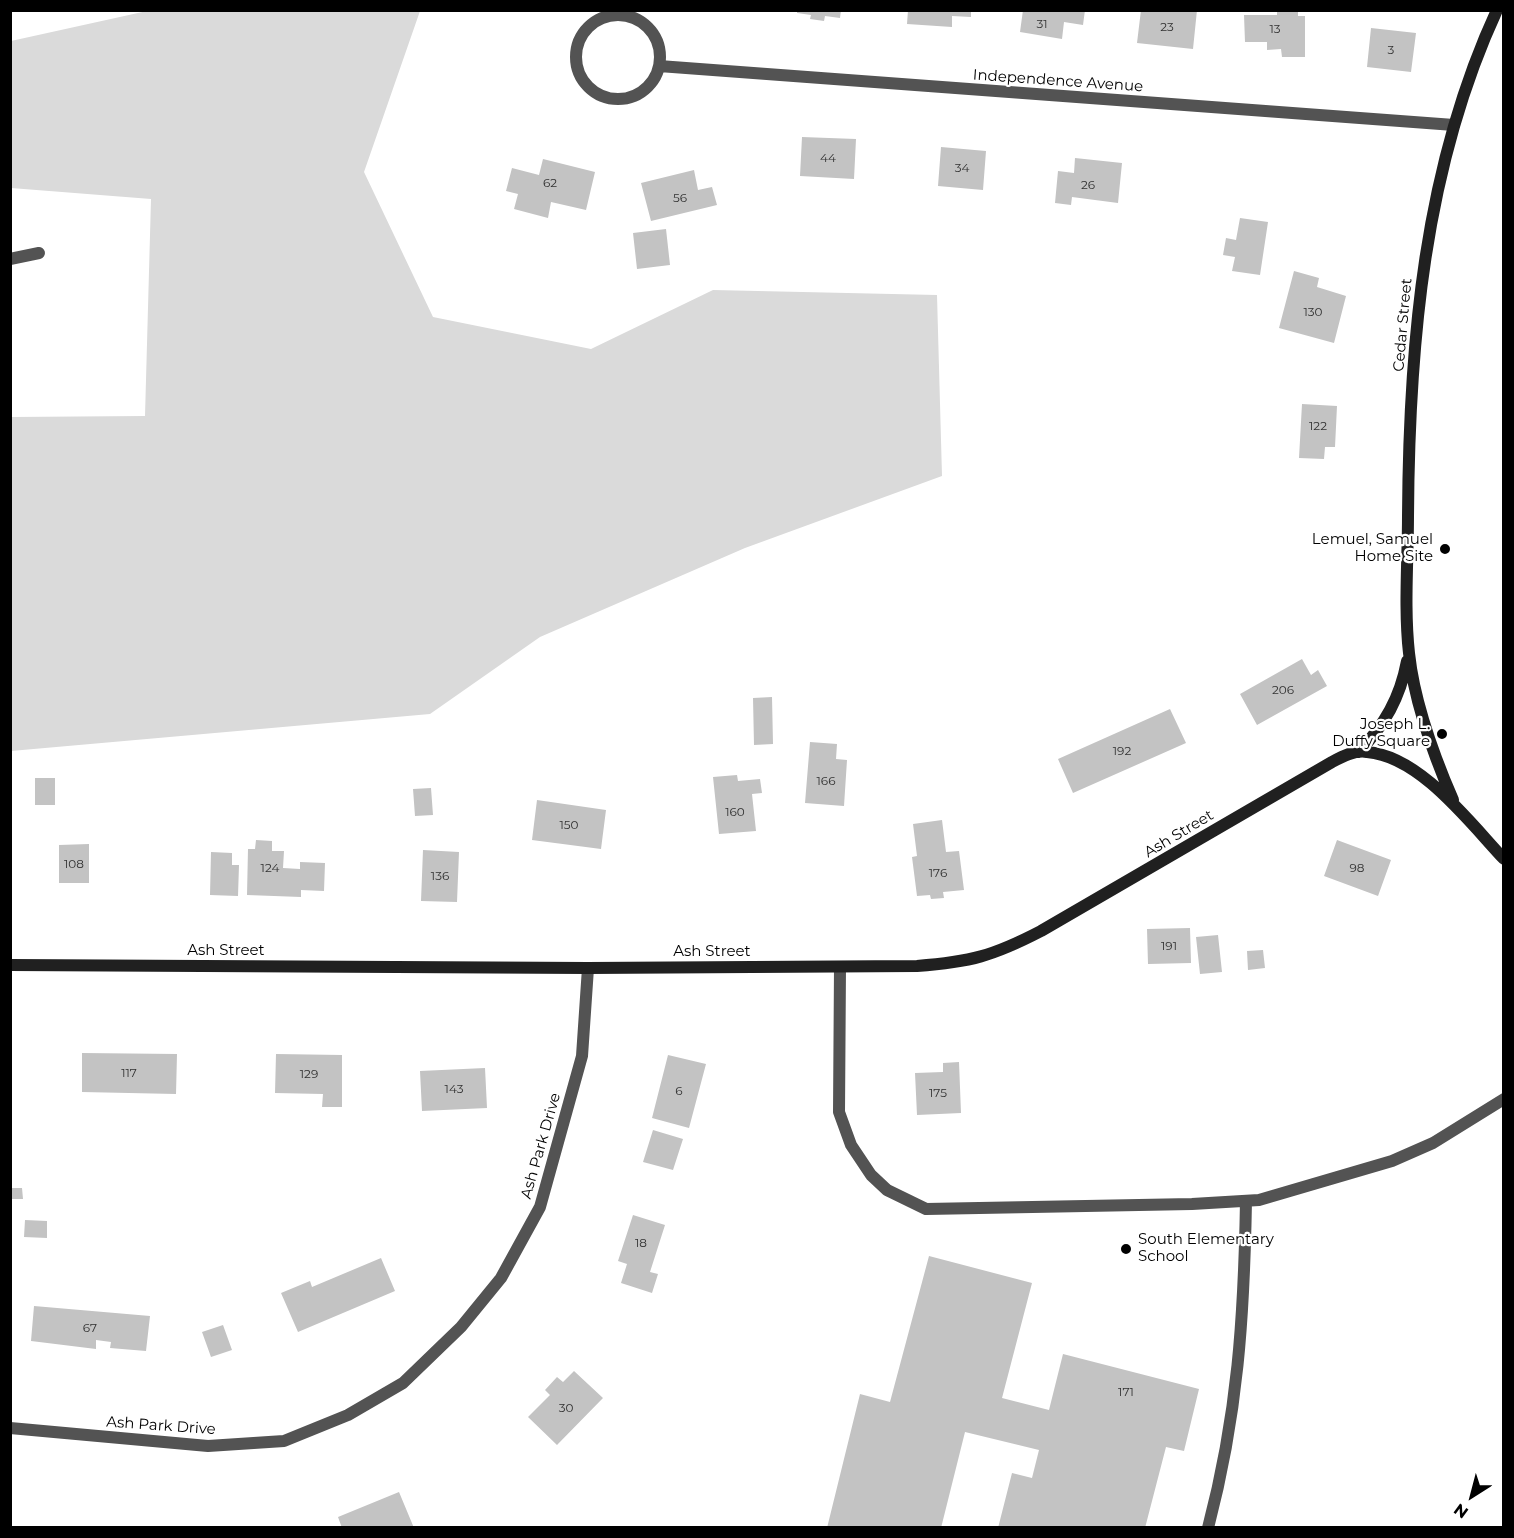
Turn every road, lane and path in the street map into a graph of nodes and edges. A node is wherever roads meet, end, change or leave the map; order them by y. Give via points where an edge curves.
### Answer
1 (1497, 10) edge
2 (659, 66) junction
3 (1454, 125) junction
4 (39, 253) dead end
5 (10, 259) edge
6 (1409, 653) junction
7 (1359, 752) junction
8 (1455, 807) junction
9 (1503, 860) edge
10 (10, 965) edge
11 (840, 966) junction
12 (588, 968) junction
13 (1503, 1100) edge
14 (1246, 1201) junction
15 (10, 1428) edge
16 (1208, 1527) edge

1 - 3 street, Cedar Street
2 - 2 street via 659,49 652,33 639,21 622,16 597,21 584,34 577,50 578,67 585,82 598,93 615,99 640,93 652,82
2 - 3 street, Independence Avenue
3 - 6 street, Cedar Street via 1424,261 1414,351 1408,465
4 - 5 street
6 - 7 street, Cedar Street via 1397,700 1385,722
6 - 8 street, Cedar Street via 1426,726
7 - 8 street, Cedar Street via 1384,755 1403,764
7 - 11 street, Ash Street via 1332,762 1003,950 950,963
8 - 9 street, Cedar Street
10 - 12 street, Ash Street
11 - 12 street, Ash Street
11 - 14 street via 839,1112 851,1145 871,1175 906,1202 926,1209 962,1210
12 - 15 street, Ash Park Drive via 582,1056 540,1207 501,1278 461,1327 403,1383 348,1415 284,1441 208,1446
13 - 14 street via 1433,1143 1392,1161
14 - 16 street via 1244,1316 1237,1386 1229,1442

